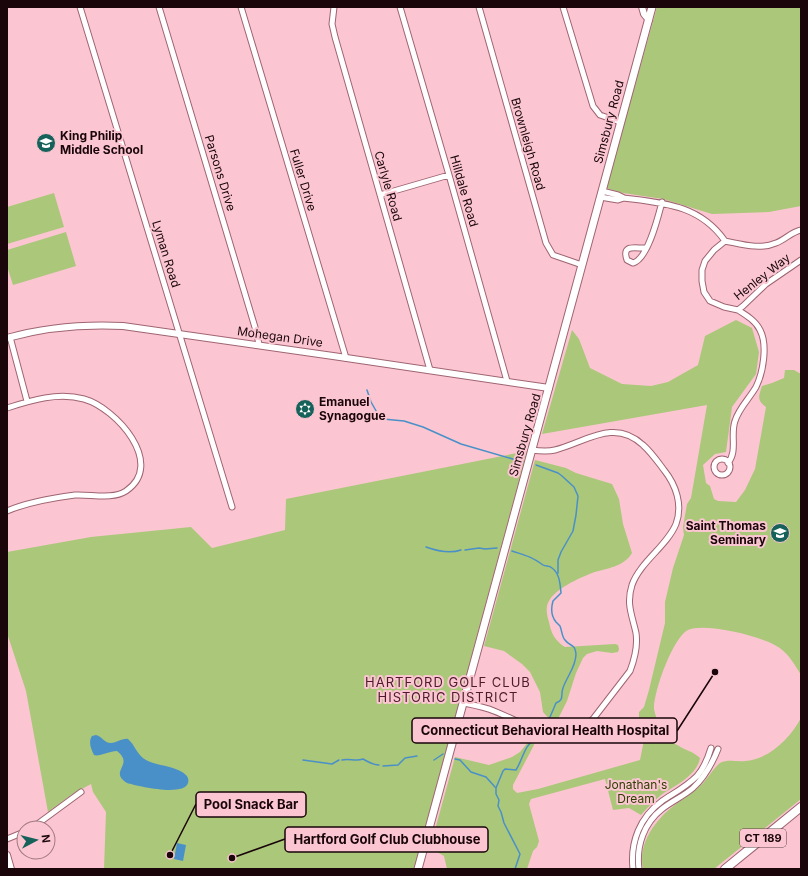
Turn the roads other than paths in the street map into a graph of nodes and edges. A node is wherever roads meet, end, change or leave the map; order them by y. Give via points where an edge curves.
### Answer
1 (80, 7) edge
2 (159, 7) edge
3 (241, 7) edge
4 (334, 7) edge
5 (400, 7) edge
6 (479, 7) edge
7 (563, 7) edge
8 (642, 7) edge
9 (652, 7) edge
10 (649, 20) junction
11 (620, 122) junction
12 (449, 175) junction
13 (601, 194) junction
14 (380, 195) junction
15 (662, 202) junction
16 (801, 230) edge
17 (725, 241) junction
18 (646, 248) dead end
19 (801, 260) edge
20 (582, 265) junction
21 (738, 310) junction
22 (179, 334) junction
23 (8, 338) edge
24 (260, 345) junction
25 (346, 358) junction
26 (430, 370) junction
27 (507, 381) junction
28 (549, 388) junction
29 (27, 401) junction
30 (7, 408) edge
31 (531, 450) junction
32 (728, 463) dead end
33 (232, 507) dead end
34 (7, 511) edge
35 (464, 703) junction
36 (711, 748) dead end
37 (718, 750) dead end
38 (81, 792) dead end
39 (801, 807) edge
40 (43, 820) edge
41 (7, 855) edge
42 (11, 869) edge
43 (418, 869) edge
44 (633, 869) edge
45 (639, 869) edge
46 (724, 869) edge

1 - 22 street, Lyman Road
2 - 24 street, Parsons Drive
3 - 25 street, Fuller Drive
4 - 14 street, Carlyle Road via 332,24 335,37
5 - 12 street, Hilldale Road
6 - 20 street, Brownleigh Road via 546,243 553,256
7 - 11 street via 593,106 600,115
8 - 10 street
9 - 10 main road, Simsbury Road
10 - 11 main road, Simsbury Road
11 - 13 main road, Simsbury Road
12 - 14 street
12 - 27 street, Hilldale Road
13 - 15 street via 618,200 624,198
13 - 20 main road, Simsbury Road
14 - 26 street, Carlyle Road
15 - 17 street via 686,210 704,220 717,229
15 - 18 street via 653,235
16 - 17 street, Henley Way via 774,244 761,247
17 - 21 street, Henley Way via 705,261 702,270 704,292 710,300
19 - 21 street, Henley Way via 766,284
20 - 28 main road, Simsbury Road
21 - 32 street via 751,318 761,330 764,349 762,372 756,387 737,414 734,423 732,456
22 - 23 street, Mohegan Drive via 96,325 64,326
22 - 24 street, Mohegan Drive
22 - 33 street, Lyman Road
23 - 29 street
24 - 25 street, Mohegan Drive
25 - 26 street, Mohegan Drive
26 - 27 street, Mohegan Drive
27 - 28 street, Mohegan Drive
28 - 31 main road, Simsbury Road
29 - 30 street
29 - 34 street via 71,396 86,400 113,414 127,430 137,448 140,464 138,476 125,492 115,495 70,496 18,506
31 - 35 main road, Simsbury Road
31 - 35 street via 554,450 602,433 618,433 632,437 643,444 674,483 678,497 677,518 673,530 632,584 630,611 636,638 635,658 630,671 594,719 576,731 553,734 535,730 489,709
35 - 43 main road, Simsbury Road
36 - 44 street via 696,776 657,805 642,821 633,849
37 - 45 street via 711,766 698,783 662,809 648,824 640,842
38 - 40 street
39 - 46 main road, CT 189
41 - 42 street

